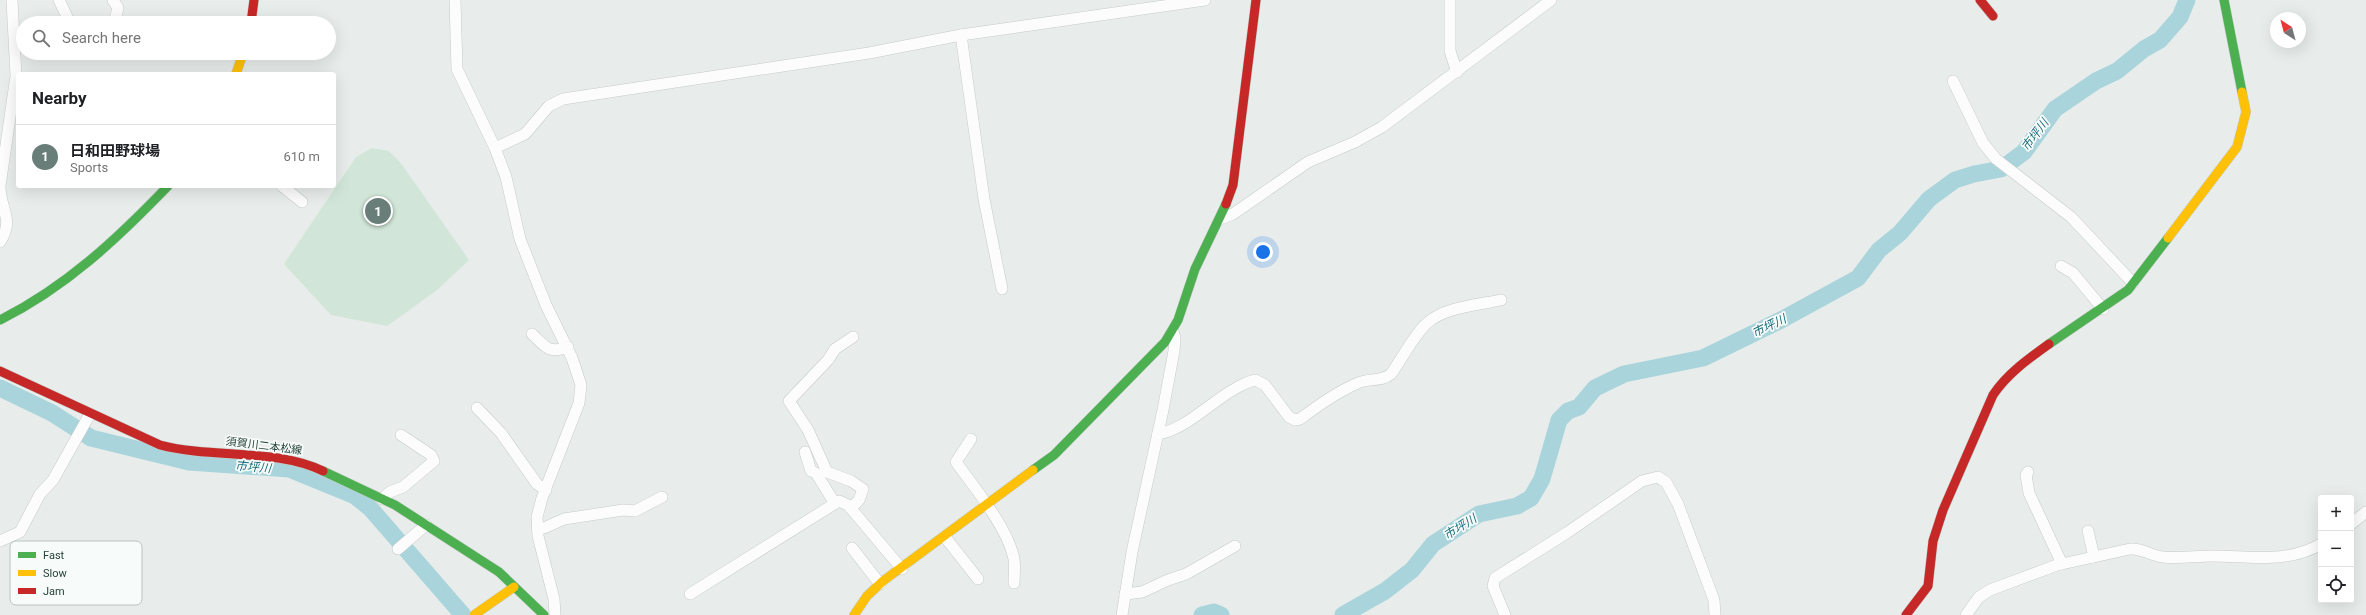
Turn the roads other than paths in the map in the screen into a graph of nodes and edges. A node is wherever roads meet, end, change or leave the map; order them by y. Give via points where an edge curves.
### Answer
1 (12, 0) edge
2 (59, 0) edge
3 (113, 0) edge
4 (254, 0) edge
5 (455, 0) edge
6 (1205, 0) edge
7 (1256, 0) edge
8 (1450, 0) edge
9 (1551, 0) edge
10 (1980, 0) edge
11 (2224, 0) edge
12 (67, 16) edge
13 (116, 16) edge
14 (252, 16) edge
15 (1992, 16) dead end
16 (962, 35) junction
17 (16, 55) edge
18 (16, 60) edge
19 (241, 60) edge
20 (17, 72) edge
21 (237, 72) edge
22 (1457, 72) junction
23 (16, 76) edge
24 (1953, 81) dead end
25 (495, 148) junction
26 (166, 188) edge
27 (284, 188) edge
28 (302, 202) dead end
29 (1220, 219) junction
30 (0, 242) edge
31 (2061, 266) dead end
32 (2133, 283) junction
33 (1002, 289) dead end
34 (1501, 300) dead end
35 (2103, 309) junction
36 (0, 320) edge
37 (1173, 331) junction
38 (532, 334) dead end
39 (853, 337) dead end
40 (568, 348) junction
41 (0, 371) edge
42 (477, 408) dead end
43 (90, 414) junction
44 (1158, 434) junction
45 (401, 435) dead end
46 (971, 439) dead end
47 (805, 452) dead end
48 (2028, 472) dead end
49 (546, 490) junction
50 (662, 497) dead end
51 (382, 499) junction
52 (834, 502) junction
53 (987, 506) junction
54 (851, 508) junction
55 (2366, 512) edge
56 (2354, 522) edge
57 (426, 525) junction
58 (537, 528) junction
59 (2088, 531) dead end
60 (945, 537) junction
61 (0, 541) edge
62 (2318, 545) edge
63 (1235, 546) dead end
64 (852, 548) dead end
65 (398, 549) dead end
66 (2094, 557) junction
67 (2062, 564) junction
68 (902, 568) junction
69 (978, 578) dead end
70 (1014, 583) dead end
71 (880, 584) junction
72 (514, 587) junction
73 (690, 594) dead end
74 (1125, 594) junction
75 (859, 613) edge
76 (474, 615) edge
77 (544, 615) edge
78 (555, 615) edge
79 (1122, 615) edge
80 (1506, 615) edge
81 (1715, 615) edge
82 (1906, 615) edge
83 (1966, 615) edge

1 - 17 street
2 - 12 street
3 - 13 street via 118,8
4 - 14 street
5 - 25 street via 457,69
6 - 16 street
7 - 29 street via 1234,185
8 - 22 street via 1450,51
9 - 22 street
10 - 15 street
11 - 32 street via 2246,112 2241,138 2214,178
16 - 25 street via 869,53 563,98 549,106 525,134
16 - 33 street via 984,199
18 - 20 street
19 - 21 street
22 - 29 street via 1382,127 1355,142 1308,162 1233,214
23 - 30 street via 0,186 0,199 8,223
24 - 32 street via 1983,143 1996,159 2071,217
25 - 40 street via 506,178 520,239 546,305
26 - 36 street via 92,262 36,302
27 - 28 street
29 - 37 street via 1195,269
31 - 35 street via 2073,274
32 - 35 street via 2128,290
34 - 44 street via 1434,318 1425,325 1385,379 1371,379 1345,389 1300,419 1289,417 1265,385 1255,380 1230,392 1172,430
35 - 82 street via 2028,359 1993,395 1943,510 1933,541 1928,586
37 - 44 street via 1174,351
37 - 53 street via 1058,451
38 - 40 street via 549,350
39 - 54 street via 835,348 828,360 789,401 808,430 827,472 851,481 863,489
40 - 49 street via 579,373 581,397
41 - 43 street, 須賀川二本松線
42 - 49 street via 501,433 537,484
43 - 51 street, 須賀川二本松線 via 160,445 183,451 264,456 303,462
43 - 61 street via 53,480 40,494 20,532
44 - 74 street
45 - 51 street via 431,454 434,461 403,487 390,492
46 - 53 street via 956,462
47 - 52 street via 811,471 816,473
48 - 67 street via 2026,480 2029,493
49 - 58 street via 539,510
50 - 58 street via 636,512 623,510 564,519 544,528
51 - 57 street, 須賀川二本松線
52 - 54 street via 843,501
52 - 73 street
53 - 60 street
53 - 70 street via 1013,553
54 - 68 street
55 - 56 street
57 - 65 street
57 - 72 street, 須賀川二本松線 via 499,572
58 - 78 street via 554,599
59 - 66 street
60 - 68 street
60 - 69 street
62 - 66 street via 2289,556 2257,558 2163,557 2136,549
63 - 74 street via 1186,574 1142,592
64 - 71 street
66 - 67 street
67 - 83 street via 1990,590 1979,597
68 - 71 street
71 - 75 street
72 - 76 street
72 - 77 street, 須賀川二本松線
74 - 79 street
80 - 81 street via 1492,586 1495,578 1642,481 1658,477 1666,482 1678,504 1714,600

